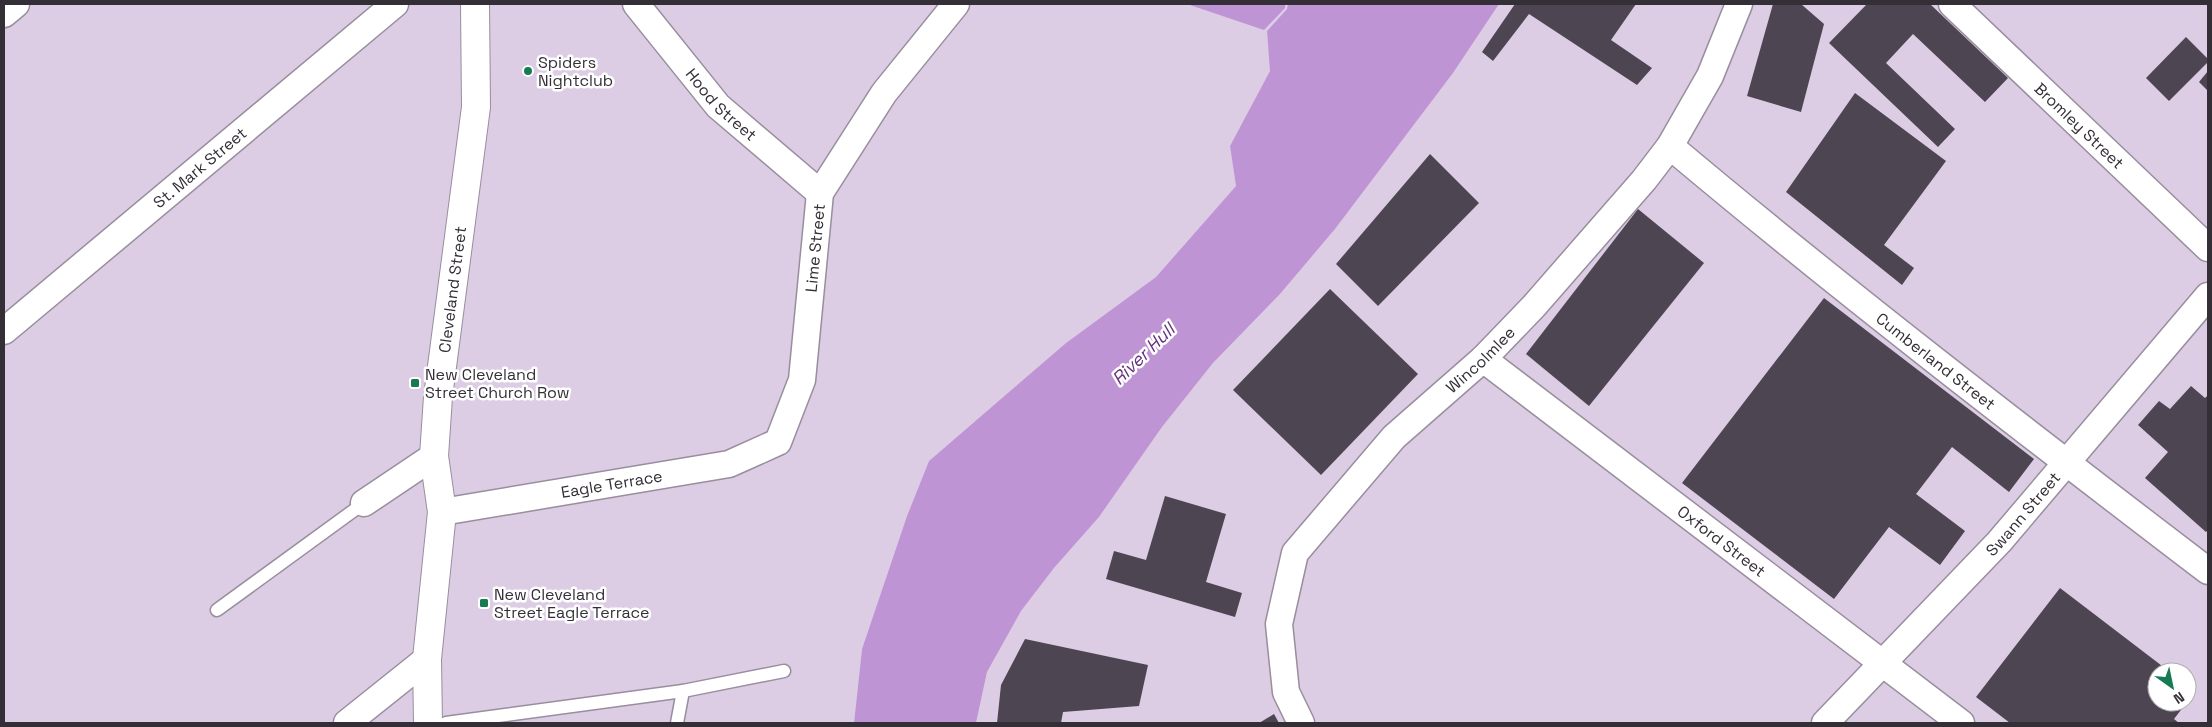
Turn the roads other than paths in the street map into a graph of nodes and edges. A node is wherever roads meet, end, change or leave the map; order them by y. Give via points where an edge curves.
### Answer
1 (16, 4) edge
2 (395, 4) edge
3 (475, 4) edge
4 (636, 4) edge
5 (956, 4) edge
6 (1738, 4) edge
7 (1952, 4) edge
8 (4, 14) edge
9 (1670, 146) junction
10 (820, 193) junction
11 (2208, 248) edge
12 (2208, 296) edge
13 (4, 331) edge
14 (1482, 359) junction
15 (778, 442) joint
16 (434, 456) junction
17 (2068, 464) junction
18 (364, 503) joint
19 (442, 512) junction
20 (2208, 571) edge
21 (217, 610) dead end
22 (427, 659) junction
23 (1882, 662) junction
24 (784, 671) dead end
25 (683, 691) junction
26 (347, 723) edge
27 (428, 723) edge
28 (446, 723) edge
29 (678, 723) edge
30 (1301, 723) edge
31 (1825, 723) edge
32 (1961, 723) edge

1 - 8 street
2 - 13 street, St. Mark Street
3 - 16 main road, Cleveland Street via 476,107 438,397
4 - 10 street, Hood Street via 718,106
5 - 10 street, Lime Street via 884,93
6 - 9 street, Wincolmlee via 1710,76
7 - 11 street, Bromley Street
9 - 14 street, Wincolmlee via 1534,306
9 - 17 street, Cumberland Street via 1785,242
10 - 15 street, Lime Street via 802,380
12 - 17 street, Swann Street
14 - 23 street, Oxford Street
14 - 30 street, Wincolmlee via 1394,437 1295,553 1279,624 1286,692
15 - 19 street, Eagle Terrace via 728,464
16 - 18 street
16 - 19 main road, Cleveland Street
17 - 20 street, Cumberland Street
17 - 23 street, Swann Street via 1999,542
18 - 21 lane
19 - 22 main road, Cleveland Street
22 - 26 street
22 - 27 main road, Cleveland Street
23 - 31 street, Swann Street
23 - 32 street, Oxford Street
24 - 25 lane
25 - 28 lane
25 - 29 lane

